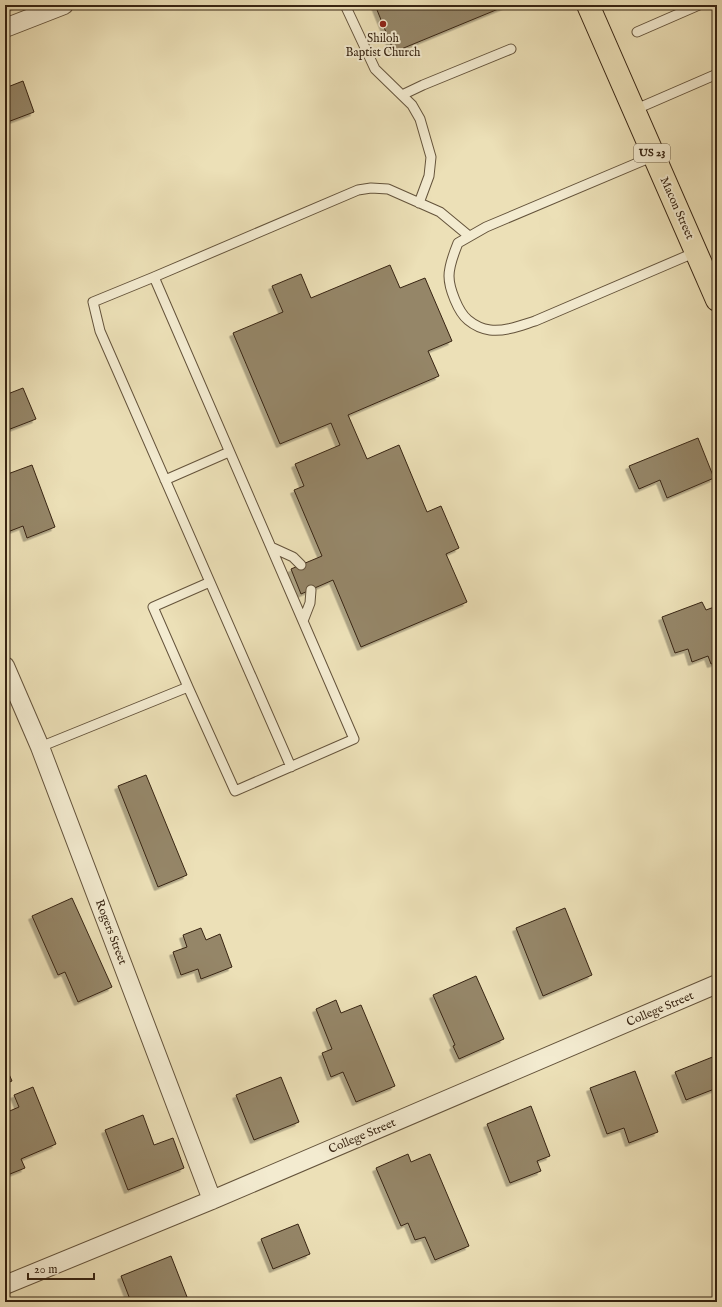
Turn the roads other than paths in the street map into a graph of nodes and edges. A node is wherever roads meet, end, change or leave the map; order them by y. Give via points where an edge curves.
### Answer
1 (64, 5) edge
2 (345, 5) edge
3 (588, 5) edge
4 (699, 5) edge
5 (5, 28) edge
6 (637, 32) dead end
7 (511, 49) dead end
8 (717, 74) edge
9 (402, 95) junction
10 (634, 110) junction
11 (654, 156) junction
12 (419, 203) junction
13 (470, 236) junction
14 (696, 252) junction
15 (712, 275) edge
16 (154, 277) junction
17 (717, 300) edge
18 (229, 452) junction
19 (165, 480) junction
20 (271, 547) junction
21 (301, 565) dead end
22 (210, 582) junction
23 (311, 590) dead end
24 (303, 621) junction
25 (5, 666) edge
26 (188, 687) junction
27 (40, 747) junction
28 (291, 767) junction
29 (717, 984) edge
30 (212, 1200) junction
31 (5, 1284) edge

1 - 5 street
2 - 9 lane via 375,69
3 - 10 main road, Macon Street / US 23
4 - 6 lane
7 - 9 lane
8 - 10 lane
9 - 12 lane via 412,105 420,120 431,158
10 - 11 main road, Macon Street / US 23
11 - 13 lane
11 - 14 main road, Macon Street / US 23
12 - 13 lane via 440,212
12 - 16 lane via 388,189 358,190
13 - 14 lane via 458,243 452,258 449,275 451,290 461,312 468,320 492,330 535,321
14 - 15 main road, Macon Street / US 23
15 - 17 main road, Macon Street / US 23
16 - 18 lane
16 - 19 lane via 93,302 100,331
18 - 19 lane
18 - 20 lane
19 - 22 lane
20 - 21 lane via 293,557
20 - 24 lane
22 - 26 lane via 153,607
22 - 28 lane
23 - 24 lane via 310,603
24 - 28 lane via 354,739
25 - 27 street, Rogers Street
26 - 27 lane
26 - 28 lane via 235,791
27 - 30 street, Rogers Street
29 - 30 street, College Street
30 - 31 street, College Street

